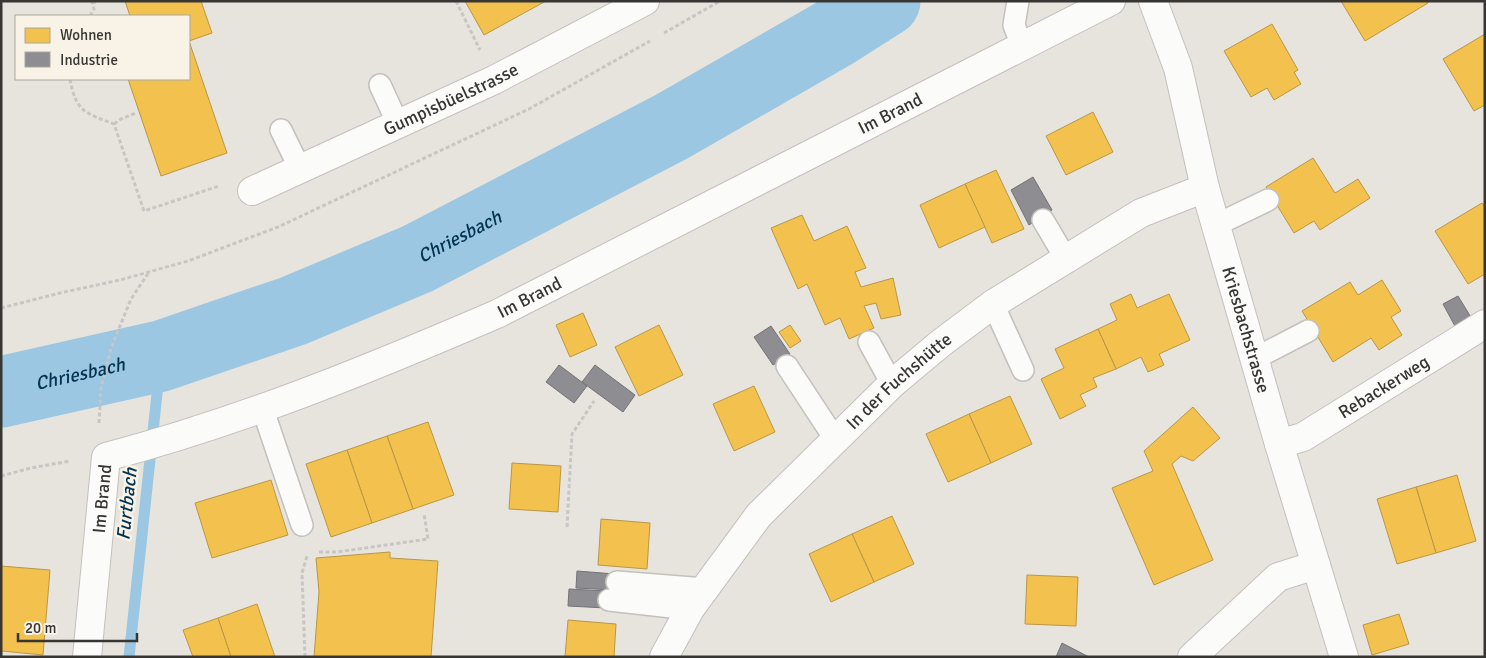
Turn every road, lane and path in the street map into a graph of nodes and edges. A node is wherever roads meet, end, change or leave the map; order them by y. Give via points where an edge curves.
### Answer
1 (98, 1) edge
2 (456, 1) edge
3 (645, 1) edge
4 (1018, 1) edge
5 (1111, 1) edge
6 (1153, 1) edge
7 (92, 2) edge
8 (91, 15) edge
9 (1022, 46) junction
10 (70, 80) edge
11 (494, 80) junction
12 (380, 85) dead end
13 (136, 113) dead end
14 (114, 124) junction
15 (398, 124) junction
16 (281, 130) dead end
17 (300, 169) junction
18 (1205, 188) junction
19 (252, 191) joint
20 (1268, 200) dead end
21 (1043, 220) dead end
22 (1216, 225) junction
23 (1066, 259) junction
24 (149, 272) dead end
25 (993, 304) junction
26 (1474, 328) edge
27 (1308, 331) dead end
28 (869, 342) dead end
29 (1254, 359) junction
30 (787, 366) dead end
31 (1023, 370) dead end
32 (892, 384) junction
33 (594, 400) dead end
34 (262, 408) junction
35 (98, 426) dead end
36 (835, 440) junction
37 (1279, 444) junction
38 (117, 454) junction
39 (1, 476) edge
40 (424, 513) dead end
41 (302, 524) dead end
42 (568, 528) dead end
43 (318, 552) dead end
44 (1316, 565) junction
45 (613, 591) dead end
46 (697, 599) junction
47 (87, 657) edge
48 (664, 657) edge
49 (1192, 657) edge
50 (1344, 657) edge

1 - 7 path
2 - 11 path
3 - 11 street, Gumpisbüelstrasse
4 - 9 lane via 1014,25
5 - 9 street, Im Brand
6 - 18 street, Kriesbachstrasse via 1178,68
7 - 8 path via 94,9
9 - 34 street, Im Brand via 497,314 333,383
10 - 14 path via 73,97 86,114
11 - 15 street, Gumpisbüelstrasse
12 - 15 lane
13 - 14 path
14 - 19 path via 144,211 232,182
15 - 17 street, Gumpisbüelstrasse
16 - 17 lane
17 - 19 street, Gumpisbüelstrasse
18 - 22 street, Kriesbachstrasse
18 - 23 street, In der Fuchshütte via 1141,213
20 - 22 lane
21 - 23 lane
22 - 29 street, Kriesbachstrasse
23 - 25 street, In der Fuchshütte
24 - 35 path via 131,299 111,348 101,388
25 - 31 lane
25 - 32 street, In der Fuchshütte
26 - 37 street, Rebackerweg via 1303,437
27 - 29 lane
28 - 32 lane
29 - 37 street, Kriesbachstrasse
30 - 36 lane
32 - 36 street, In der Fuchshütte
33 - 42 path via 572,434
34 - 38 street, Im Brand
34 - 41 lane
36 - 46 street, In der Fuchshütte via 759,515
37 - 44 street, Kriesbachstrasse
38 - 39 path
38 - 47 street, Im Brand
40 - 43 path via 428,539
44 - 49 street via 1278,577
44 - 50 street, Kriesbachstrasse
45 - 46 lane
46 - 48 street, In der Fuchshütte

